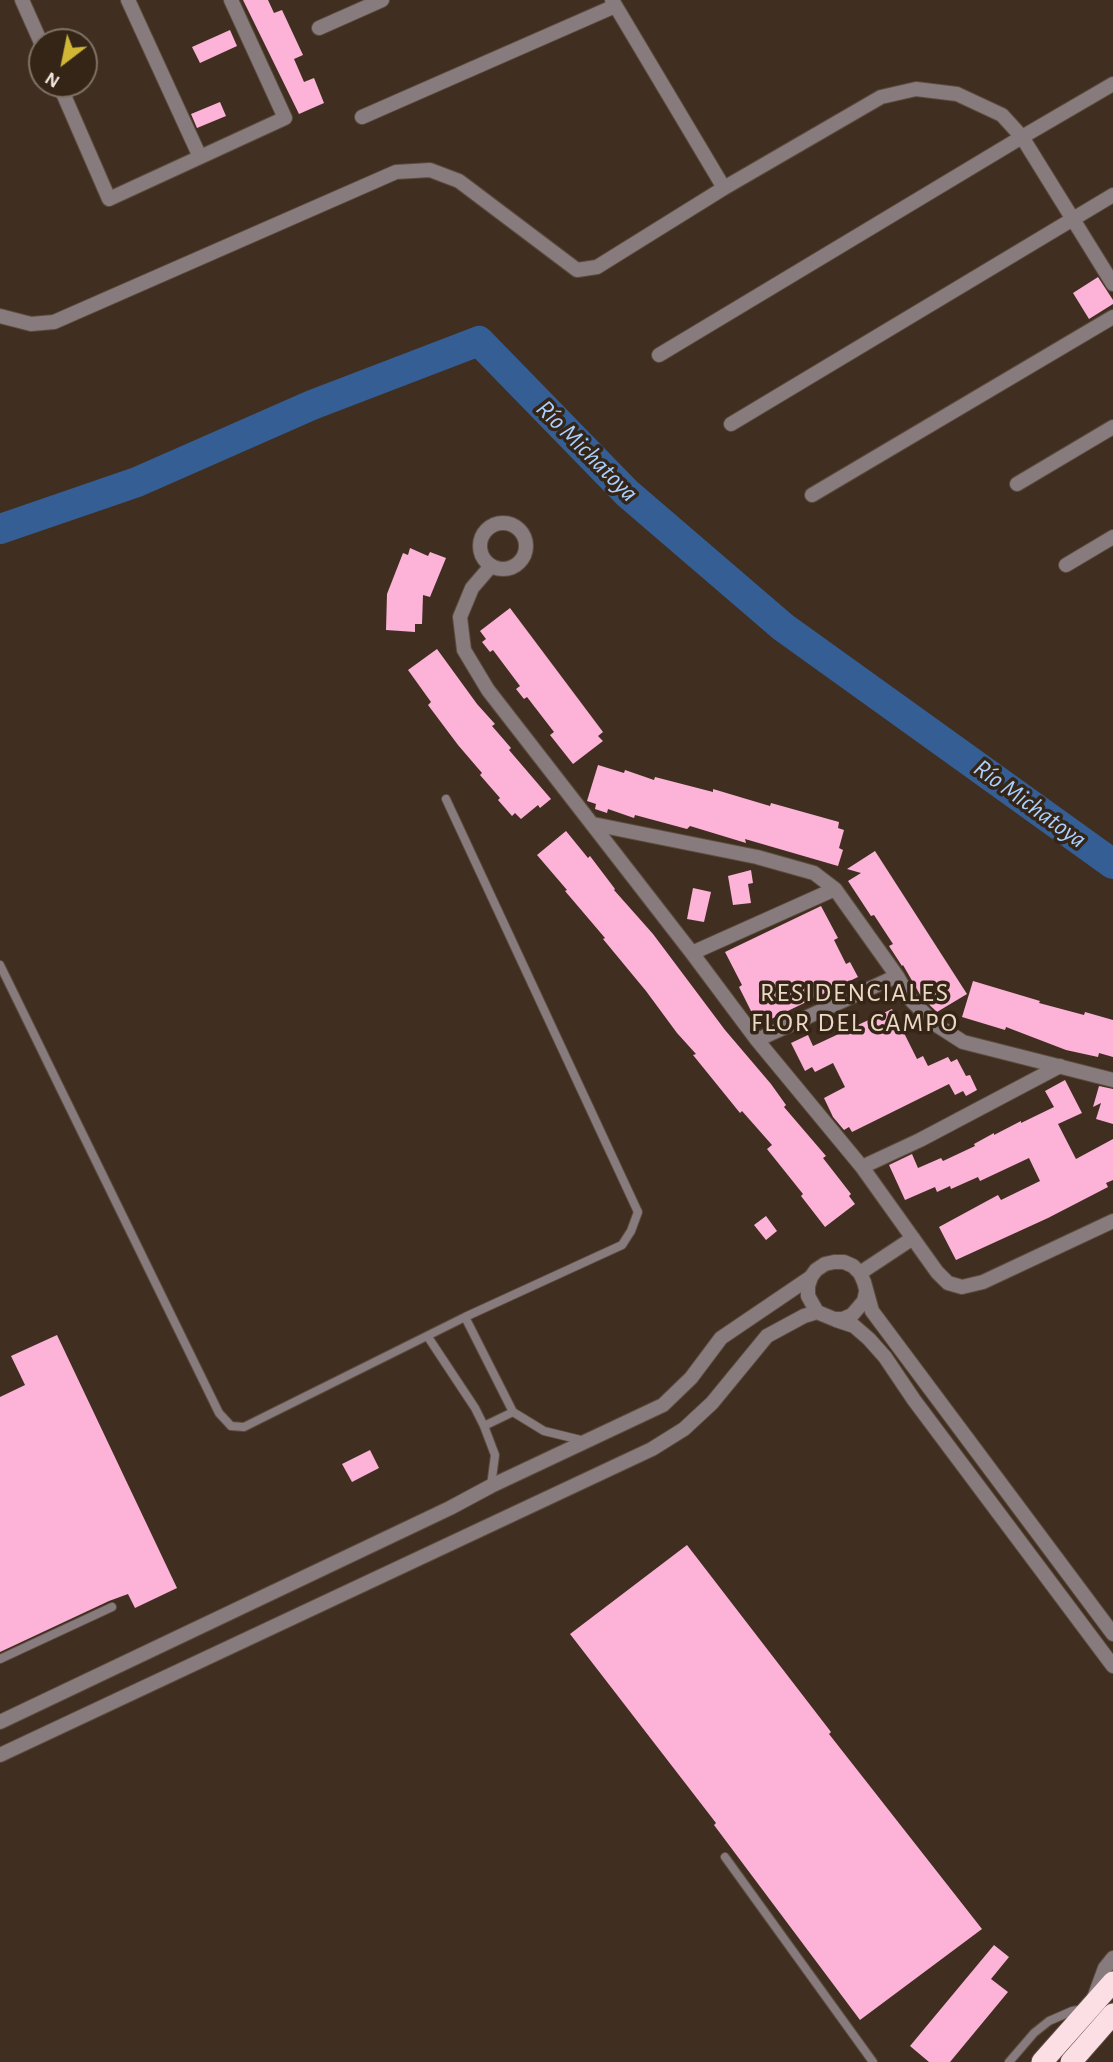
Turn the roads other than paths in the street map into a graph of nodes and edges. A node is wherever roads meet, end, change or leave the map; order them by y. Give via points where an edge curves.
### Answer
1 (22, 0) edge
2 (128, 0) edge
3 (231, 0) edge
4 (382, 0) edge
5 (613, 3) edge
6 (34, 28) edge
7 (319, 28) dead end
8 (1113, 85) edge
9 (65, 98) edge
10 (362, 117) dead end
11 (1022, 137) junction
12 (200, 157) junction
13 (724, 188) junction
14 (1113, 195) edge
15 (1073, 218) junction
16 (1113, 284) edge
17 (0, 316) edge
18 (1113, 317) edge
19 (659, 355) dead end
20 (731, 424) dead end
21 (1113, 427) edge
22 (1017, 484) dead end
23 (812, 495) dead end
24 (1113, 537) edge
25 (1066, 565) dead end
26 (491, 566) dead end
27 (446, 799) dead end
28 (593, 824) junction
29 (835, 889) junction
30 (692, 953) junction
31 (0, 965) edge
32 (897, 976) junction
33 (757, 1040) junction
34 (1060, 1066) junction
35 (1113, 1080) edge
36 (862, 1167) junction
37 (1113, 1221) edge
38 (913, 1238) junction
39 (860, 1273) junction
40 (811, 1277) junction
41 (866, 1292) junction
42 (817, 1312) junction
43 (466, 1317) junction
44 (834, 1319) junction
45 (429, 1337) junction
46 (513, 1412) junction
47 (484, 1426) junction
48 (588, 1442) junction
49 (491, 1486) junction
50 (112, 1607) dead end
51 (1113, 1634) edge
52 (0, 1659) edge
53 (1113, 1666) edge
54 (0, 1721) edge
55 (0, 1755) edge
56 (725, 1857) dead end
57 (1113, 1958) edge
58 (1113, 1982) edge
59 (1090, 2009) junction
60 (1113, 2014) edge
61 (873, 2062) edge
62 (1009, 2062) edge
63 (1042, 2062) edge
64 (1071, 2062) edge

1 - 6 street
2 - 12 street
3 - 12 street via 285,118
4 - 7 street
5 - 10 street
5 - 13 street
8 - 11 street
9 - 12 street via 109,199
11 - 13 street via 1002,116 957,94 916,89 881,97
11 - 15 street
11 - 19 street
13 - 17 street via 597,267 577,270 459,181 430,170 396,172 54,322 31,324
14 - 15 street
15 - 16 street
15 - 20 street
18 - 23 street
21 - 22 street
24 - 25 street
26 - 28 street via 472,588 460,617 464,650 488,690
27 - 43 lane via 638,1212 622,1245
28 - 29 street via 757,857 814,873
28 - 30 street
29 - 30 street
29 - 32 street
30 - 33 street
31 - 45 lane via 219,1413 231,1426 244,1427
32 - 33 street
32 - 34 street via 910,999 934,1024 963,1042
33 - 36 street
34 - 35 street
34 - 36 street
36 - 38 street
37 - 38 street via 983,1282 962,1287 948,1283
38 - 39 street
39 - 40 street via 844,1262 834,1262
39 - 41 street
40 - 42 street via 808,1296
40 - 48 street via 721,1338 663,1405
41 - 44 street via 852,1315
41 - 51 street via 872,1311
42 - 44 street
42 - 55 street via 767,1336 712,1403 684,1429 652,1449
43 - 45 lane
43 - 46 lane
44 - 53 street via 853,1326 885,1357
45 - 47 lane
46 - 47 lane
46 - 48 lane via 544,1432
47 - 49 lane via 495,1455
48 - 49 street
49 - 54 street
50 - 52 lane
56 - 61 lane
57 - 59 street
58 - 59 highway
59 - 62 lane via 1049,2021
59 - 63 highway
60 - 64 highway

